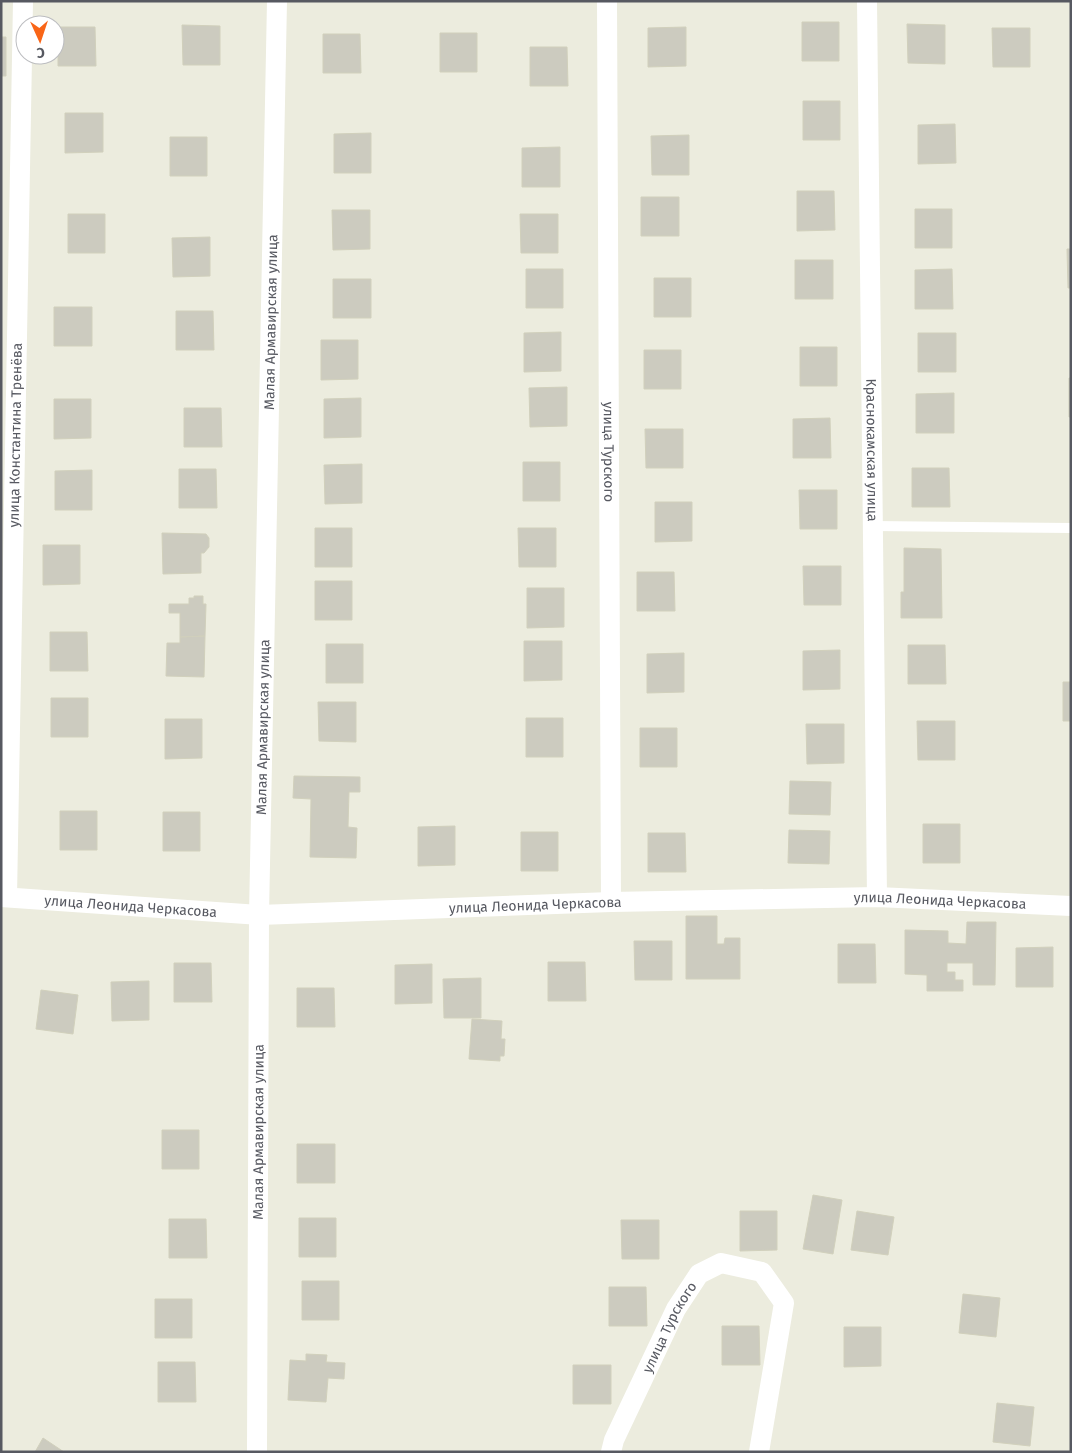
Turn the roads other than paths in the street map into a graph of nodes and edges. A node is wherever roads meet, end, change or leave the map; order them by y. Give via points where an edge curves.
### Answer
1 (23, 1) edge
2 (277, 1) edge
3 (607, 1) edge
4 (867, 1) edge
5 (873, 526) junction
6 (1071, 528) edge
7 (4, 897) edge
8 (877, 898) junction
9 (611, 902) junction
10 (1071, 906) edge
11 (259, 916) junction
12 (257, 1452) edge
13 (611, 1452) edge
14 (759, 1452) edge

1 - 7 street, улица Константина Тренёва
2 - 11 street, Малая Армавирская улица
3 - 9 street, улица Турского
4 - 5 street, Краснокамская улица
5 - 6 lane
5 - 8 street, Краснокамская улица
7 - 11 street, улица Леонида Черкасова
8 - 9 street, улица Леонида Черкасова
8 - 10 street, улица Леонида Черкасова
9 - 11 street, улица Леонида Черкасова
11 - 12 street, Малая Армавирская улица
13 - 14 street, улица Турского via 676,1309 699,1274 721,1264 762,1272 784,1302

